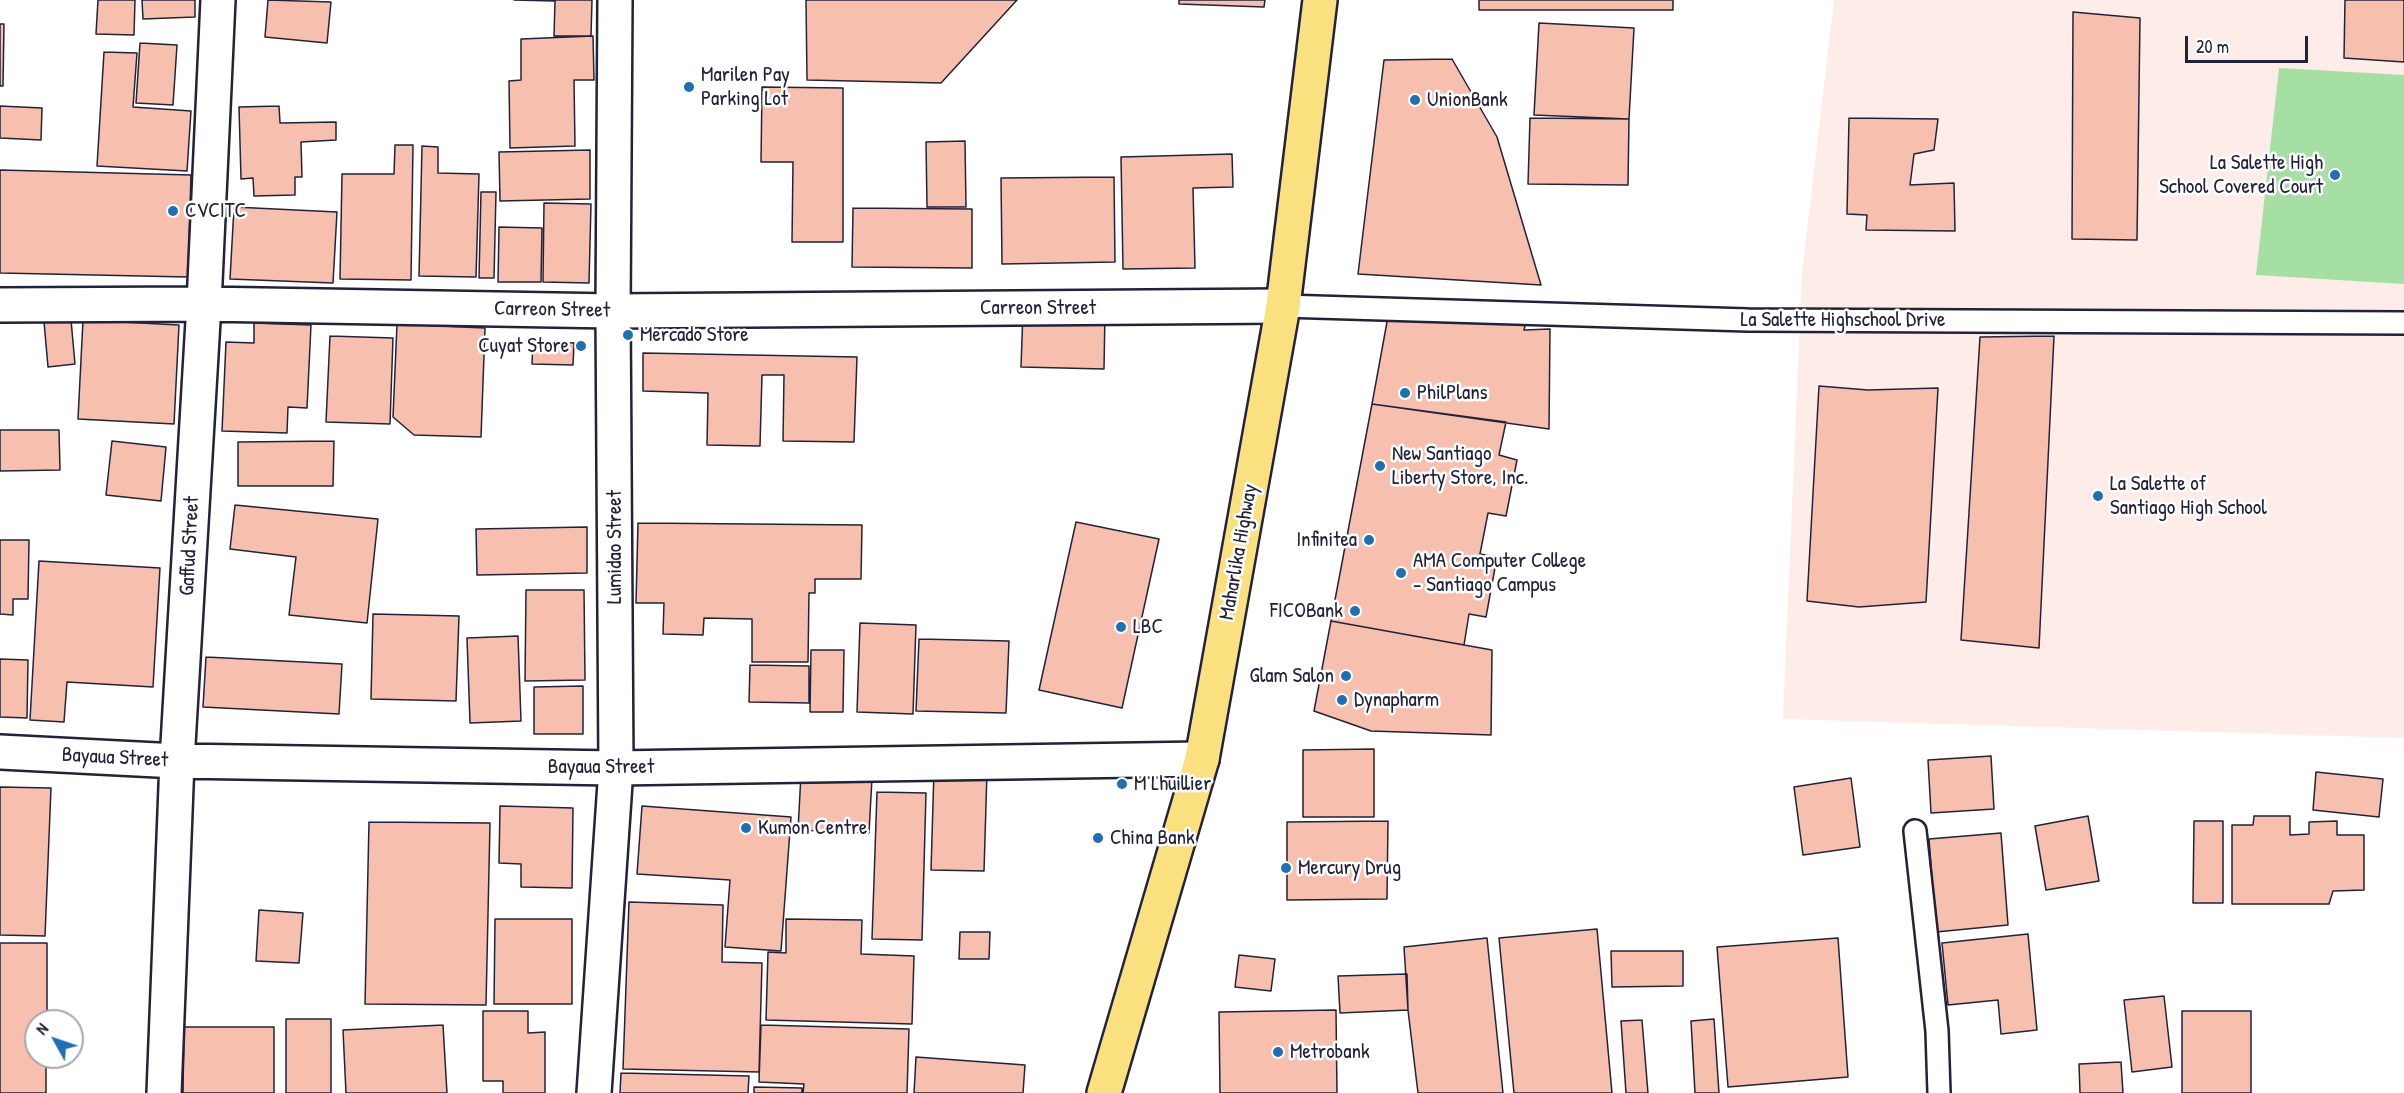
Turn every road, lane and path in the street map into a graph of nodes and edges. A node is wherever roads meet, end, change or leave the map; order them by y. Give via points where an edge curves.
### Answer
1 (218, 0) edge
2 (615, 0) edge
3 (1320, 0) edge
4 (204, 304) junction
5 (0, 305) edge
6 (1283, 306) junction
7 (613, 311) junction
8 (2404, 323) edge
9 (0, 752) edge
10 (1202, 759) junction
11 (177, 761) junction
12 (616, 768) junction
13 (1915, 831) dead end
14 (164, 1093) edge
15 (594, 1093) edge
16 (1104, 1093) edge
17 (1939, 1093) edge

1 - 4 street, Gaffud Street
2 - 7 street, Lumidao Street
3 - 6 main road, Maharlika Highway
4 - 5 street, Carreon Street
4 - 7 street, Carreon Street
4 - 11 street, Gaffud Street
6 - 7 street, Carreon Street
6 - 8 lane, La Salette Highschool Drive via 1748,320
6 - 10 main road, Maharlika Highway
7 - 12 street, Lumidao Street
9 - 11 street, Bayaua Street
10 - 12 street, Bayaua Street
10 - 16 main road, Maharlika Highway
11 - 12 street, Bayaua Street
11 - 14 street, Gaffud Street
12 - 15 street, Lumidao Street
13 - 17 lane via 1937,1031

